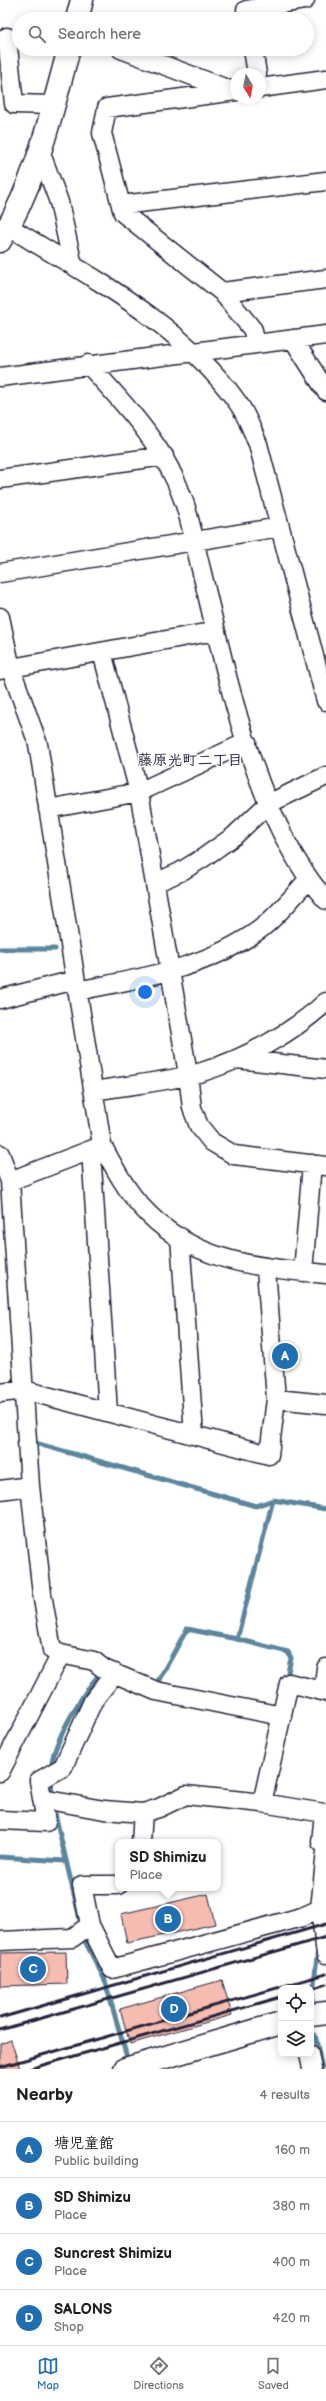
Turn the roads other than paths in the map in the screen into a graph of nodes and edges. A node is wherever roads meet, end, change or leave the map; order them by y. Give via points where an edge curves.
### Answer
1 (82, 0) edge
2 (304, 0) edge
3 (246, 10) edge
4 (79, 12) edge
5 (6, 37) dead end
6 (67, 56) edge
7 (140, 56) edge
8 (254, 56) edge
9 (256, 68) edge
10 (326, 79) edge
11 (266, 87) edge
12 (230, 89) edge
13 (230, 92) edge
14 (53, 104) junction
15 (40, 151) junction
16 (326, 181) edge
17 (121, 205) junction
18 (4, 234) edge
19 (73, 266) junction
20 (326, 279) edge
21 (222, 292) junction
22 (326, 335) edge
23 (293, 339) junction
24 (255, 344) junction
25 (194, 351) junction
26 (88, 364) junction
27 (0, 377) edge
28 (326, 391) edge
29 (164, 456) junction
30 (0, 479) edge
31 (280, 527) junction
32 (194, 540) junction
33 (0, 573) edge
34 (0, 617) edge
35 (216, 631) junction
36 (102, 652) junction
37 (6, 670) edge
38 (322, 674) edge
39 (326, 701) edge
40 (247, 742) junction
41 (326, 776) edge
42 (139, 792) junction
43 (268, 804) junction
44 (48, 809) junction
45 (308, 880) junction
46 (155, 883) junction
47 (326, 900) edge
48 (170, 972) junction
49 (76, 986) junction
50 (0, 999) edge
51 (326, 1002) edge
52 (236, 1059) junction
53 (326, 1069) edge
54 (188, 1074) junction
55 (93, 1091) junction
56 (96, 1148) junction
57 (0, 1154) edge
58 (319, 1165) edge
59 (10, 1181) junction
60 (180, 1237) junction
61 (266, 1268) junction
62 (303, 1272) junction
63 (326, 1274) edge
64 (8, 1279) edge
65 (24, 1390) junction
66 (0, 1393) edge
67 (276, 1399) junction
68 (326, 1404) edge
69 (108, 1412) junction
70 (194, 1435) junction
71 (30, 1486) junction
72 (0, 1490) edge
73 (61, 1654) junction
74 (326, 1668) edge
75 (115, 1673) junction
76 (324, 1692) edge
77 (282, 1716) junction
78 (0, 1772) edge
79 (49, 1800) junction
80 (262, 1803) junction
81 (143, 1813) junction
82 (0, 1820) edge
83 (142, 1839) edge
84 (326, 1843) edge
85 (326, 1851) edge
86 (115, 1885) edge
87 (320, 1909) junction
88 (84, 1929) junction
89 (0, 1941) edge
90 (326, 1954) edge
91 (326, 2013) edge
92 (314, 2015) edge
93 (278, 2024) edge
94 (310, 2057) edge
95 (125, 2069) edge
96 (312, 2069) edge

1 - 4 street
2 - 3 street
5 - 14 street via 14,104
6 - 14 street
7 - 12 street
8 - 9 street
10 - 11 street
13 - 17 street via 108,108 102,133
14 - 15 street
15 - 18 street
15 - 19 street via 59,202
16 - 17 street
17 - 21 street via 123,213
18 - 19 street
19 - 25 street via 138,306
20 - 21 street
21 - 24 street via 253,330
22 - 23 street
23 - 24 street
23 - 28 street
24 - 25 street
25 - 26 street
25 - 31 street via 239,404 255,437
26 - 27 street
26 - 29 street via 128,408
29 - 30 street
29 - 32 street via 184,499
31 - 32 street
31 - 38 street
32 - 33 street
32 - 35 street
34 - 37 street
35 - 36 street
35 - 40 street
36 - 37 street
36 - 42 street
37 - 44 street via 38,744
38 - 39 street
40 - 42 street
40 - 43 street
41 - 43 street
42 - 44 street
42 - 46 street
43 - 45 street
43 - 46 street via 234,836 203,858
44 - 49 street
45 - 47 street
45 - 48 street via 260,929 213,957
46 - 48 street
48 - 49 street
48 - 54 street
49 - 50 street
49 - 55 street
51 - 52 street via 250,1054
52 - 53 street
52 - 54 street
54 - 55 street
54 - 58 street via 192,1108 199,1126 212,1142 234,1155
55 - 56 street
56 - 59 street
56 - 60 street via 140,1205
56 - 69 street
57 - 59 street
58 - 62 street
59 - 64 street via 14,1221
60 - 61 street via 196,1248 230,1261
60 - 70 street
61 - 62 street
61 - 67 street
62 - 63 street
64 - 65 street
65 - 66 street
65 - 69 street
65 - 71 street
67 - 68 street
67 - 70 street via 269,1455
69 - 70 street
71 - 72 street
71 - 73 street via 42,1594 52,1650
73 - 75 street via 94,1661
73 - 78 street
74 - 76 street
75 - 77 street via 156,1691
75 - 79 street via 93,1701 63,1767 39,1781
76 - 77 street via 289,1683
77 - 80 street
79 - 81 street via 104,1810
79 - 82 street via 46,1822
80 - 81 street via 186,1795
80 - 84 street via 324,1813 321,1842
81 - 83 street
85 - 87 street
86 - 88 street via 82,1885
87 - 88 street via 302,1917 112,1969
87 - 90 street
88 - 89 street via 72,1938
91 - 92 street
93 - 95 street
94 - 96 street

